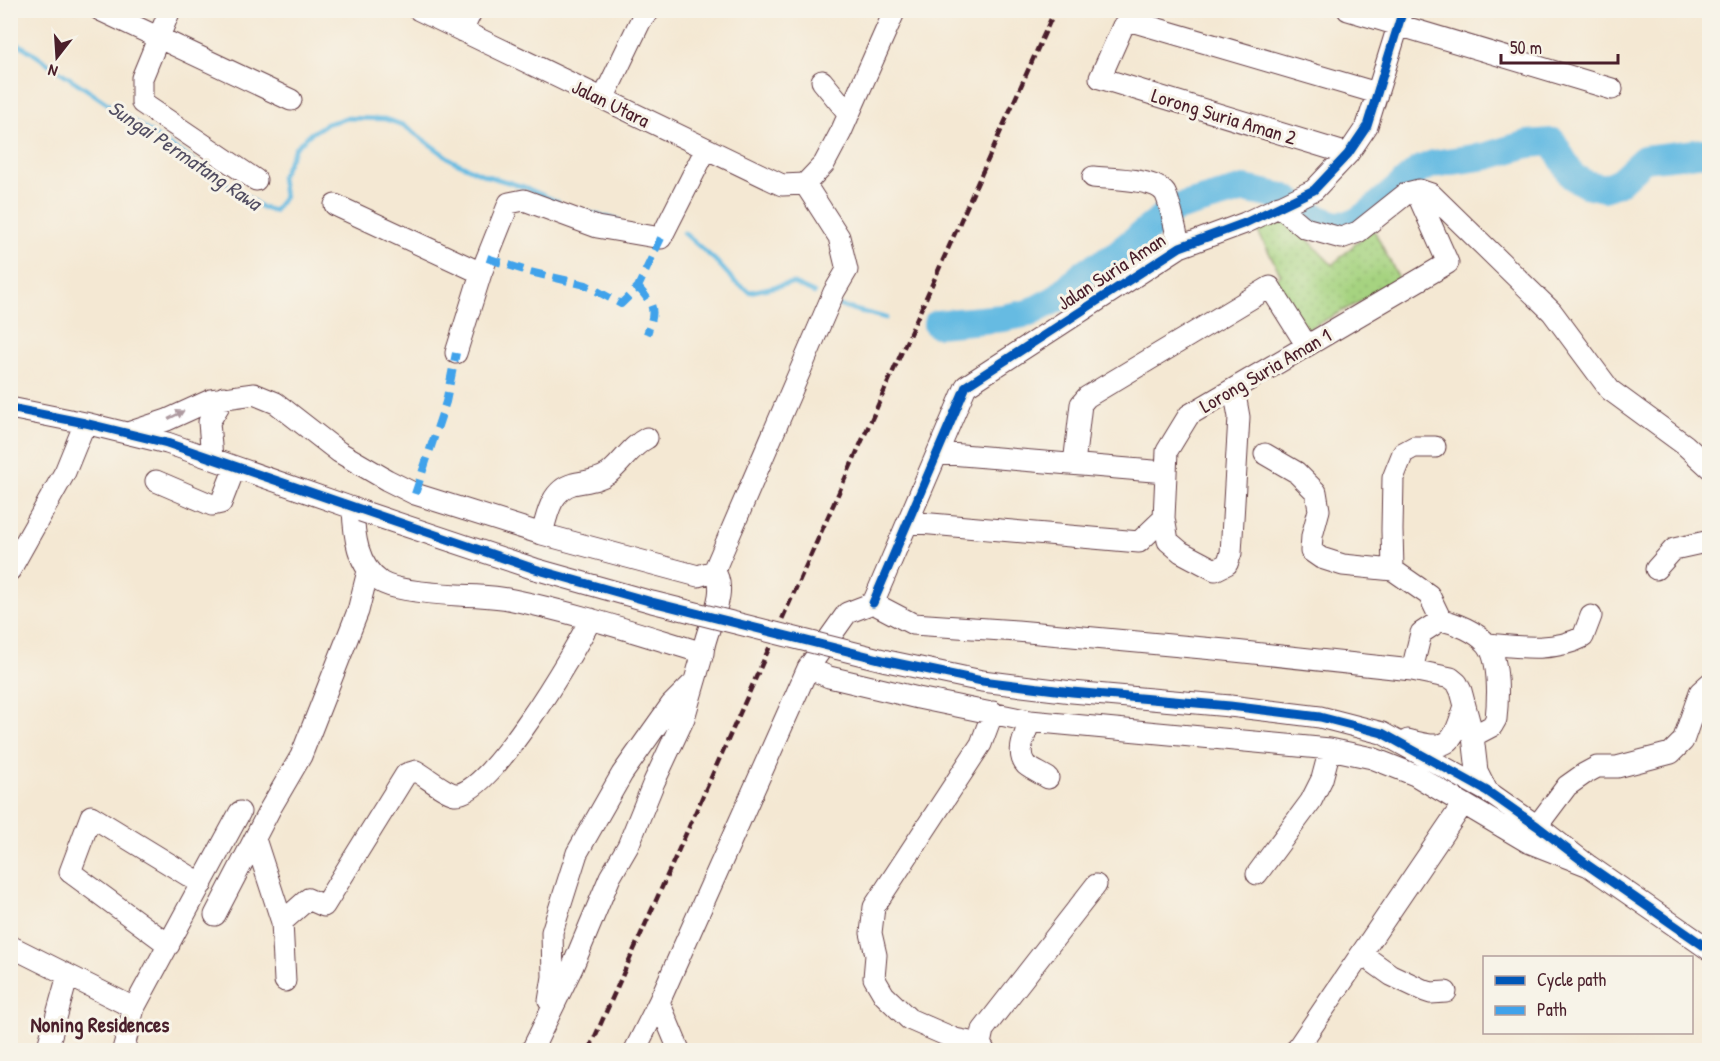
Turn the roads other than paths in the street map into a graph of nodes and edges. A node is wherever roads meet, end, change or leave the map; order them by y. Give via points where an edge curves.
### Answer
1 (100, 10) edge
2 (170, 10) edge
3 (419, 10) edge
4 (472, 10) edge
5 (650, 10) edge
6 (895, 10) edge
7 (1348, 10) edge
8 (1400, 18) edge
9 (462, 31) junction
10 (158, 38) junction
11 (822, 81) dead end
12 (1612, 89) dead end
13 (1377, 93) junction
14 (603, 99) junction
15 (291, 100) dead end
16 (849, 114) junction
17 (705, 148) junction
18 (1348, 154) junction
19 (1093, 177) dead end
20 (256, 180) dead end
21 (805, 183) junction
22 (1416, 191) junction
23 (335, 205) dead end
24 (1279, 206) junction
25 (1180, 248) junction
26 (481, 273) junction
27 (1307, 346) junction
28 (456, 353) dead end
29 (1234, 389) junction
30 (224, 397) junction
31 (10, 408) edge
32 (85, 423) junction
33 (128, 433) junction
34 (647, 438) dead end
35 (1435, 447) dead end
36 (938, 453) junction
37 (1265, 454) dead end
38 (212, 458) junction
39 (1074, 464) junction
40 (236, 467) junction
41 (1710, 468) edge
42 (1165, 472) junction
43 (156, 481) dead end
44 (357, 510) junction
45 (1164, 518) junction
46 (908, 522) junction
47 (542, 534) junction
48 (1710, 541) edge
49 (1656, 569) dead end
50 (10, 570) edge
51 (1394, 570) junction
52 (368, 571) junction
53 (714, 571) junction
54 (873, 603) junction
55 (1591, 615) dead end
56 (591, 620) junction
57 (1441, 620) junction
58 (1488, 644) junction
59 (703, 653) junction
60 (808, 668) junction
61 (1412, 670) junction
62 (1710, 682) edge
63 (694, 683) junction
64 (1466, 705) junction
65 (993, 712) junction
66 (1030, 721) junction
67 (1382, 733) junction
68 (1473, 736) junction
69 (1330, 749) junction
70 (1048, 778) dead end
71 (1487, 791) junction
72 (1463, 804) junction
73 (240, 812) dead end
74 (1537, 826) junction
75 (255, 839) junction
76 (1589, 866) junction
77 (1257, 873) dead end
78 (202, 884) junction
79 (1096, 885) dead end
80 (215, 915) dead end
81 (282, 922) junction
82 (169, 945) junction
83 (10, 946) edge
84 (1710, 950) edge
85 (1363, 955) junction
86 (68, 975) junction
87 (285, 981) dead end
88 (1446, 992) dead end
89 (659, 1002) junction
90 (134, 1008) junction
91 (546, 1020) junction
92 (982, 1047) edge
93 (47, 1050) edge
94 (123, 1050) edge
95 (532, 1050) edge
96 (635, 1050) edge
97 (679, 1050) edge
98 (1296, 1050) edge

1 - 10 street
2 - 10 street
3 - 9 street, Jalan Utara
4 - 9 street
5 - 14 street via 641,20
6 - 16 street
7 - 8 street
8 - 12 street
8 - 13 street, Jalan Suria Aman
9 - 14 street, Jalan Utara
10 - 15 street
10 - 20 street via 142,78 142,104
11 - 16 street
13 - 18 street, Jalan Suria Aman via 1367,126
13 - 18 street, Lorong Suria Aman 2 via 1131,21 1123,26 1100,78
14 - 17 street, Jalan Utara
16 - 21 street via 824,164
17 - 21 street, Jalan Utara via 782,185
17 - 26 street via 661,238 597,227 524,200 509,203
18 - 24 street, Jalan Suria Aman via 1314,190
19 - 25 street via 1159,186
21 - 53 street via 839,237 848,270 834,292
22 - 24 street via 1407,193 1358,232 1341,238 1305,228
22 - 27 street, Lorong Suria Aman 1 via 1448,263
22 - 41 street via 1431,195 1552,312 1610,390
23 - 26 street
24 - 25 street, Jalan Suria Aman
25 - 36 street, Jalan Suria Aman via 966,386
26 - 28 street
27 - 29 street, Lorong Suria Aman 1
27 - 39 street via 1270,287 1087,397 1081,404
29 - 42 street, Lorong Suria Aman 1 via 1189,415 1167,451
29 - 45 street, Lorong Suria Aman 1 via 1239,417 1232,553 1227,564 1215,570 1181,552 1168,541
33 -> 30 street
30 - 38 street via 209,422
30 - 47 street via 265,397 339,452 415,494
31 - 32 street
32 - 33 street
32 - 50 street via 65,472
33 - 38 street
34 - 47 street via 636,443 601,478 571,484 560,491 550,506
35 - 51 street via 1414,447 1403,453 1393,478
36 - 39 street
36 - 46 street, Jalan Suria Aman
37 - 51 street via 1296,472 1316,492 1319,510 1311,551 1343,565
38 - 40 street
39 - 42 street
40 - 43 street via 220,503 212,505
40 - 44 street
42 - 45 street, Lorong Suria Aman 1
44 - 52 street via 355,536
44 - 67 street, bridge via 535,569 887,661 993,682 1320,717
45 - 46 street via 1139,542
46 - 54 street, Jalan Suria Aman
47 - 53 street via 698,576
48 - 49 street via 1674,549
51 - 57 street via 1429,595
52 - 56 street via 383,584 422,592 511,599
52 - 75 street via 358,611 301,756
53 - 59 street via 720,593
54 - 60 street via 847,614
54 - 61 street via 913,624
55 - 58 street via 1583,637 1568,645
56 - 59 street
56 - 81 street via 523,732 475,785 465,793 453,794 416,771 406,774 324,906 308,899
57 - 58 street via 1459,623
57 - 61 street via 1420,633
58 - 68 street via 1496,668 1496,719
59 - 63 street
60 - 65 street via 918,699
60 - 89 street
61 - 64 street via 1451,678 1457,682
62 - 74 street via 1701,692 1683,741 1671,753 1617,767 1597,767 1584,774 1567,786
63 - 91 street via 684,718 628,846 610,877
63 - 91 street via 671,705 622,774 577,853 552,932 553,977
64 - 67 street via 1455,737 1442,746
64 - 68 street
65 - 66 street
65 - 92 street via 981,744 874,907 872,933 876,955 874,978 884,995 909,1019
66 - 69 street
66 - 70 street via 1022,757 1026,765
67 - 71 street
68 - 71 street via 1477,771
69 - 72 street via 1372,758 1415,775
69 - 77 street via 1311,801
71 - 74 street
72 - 76 street via 1528,842
72 - 85 street
73 - 78 street
74 - 76 street
75 - 80 street
75 - 81 street
76 - 84 street
78 - 82 street
78 - 82 street via 91,816 70,872
79 - 92 street via 982,1030
81 - 87 street
82 - 90 street
83 - 86 street
85 - 88 street via 1391,975 1425,991
85 - 98 street
86 - 90 street
86 - 93 street
89 - 96 street
89 - 97 street
90 - 94 street
91 - 95 street

